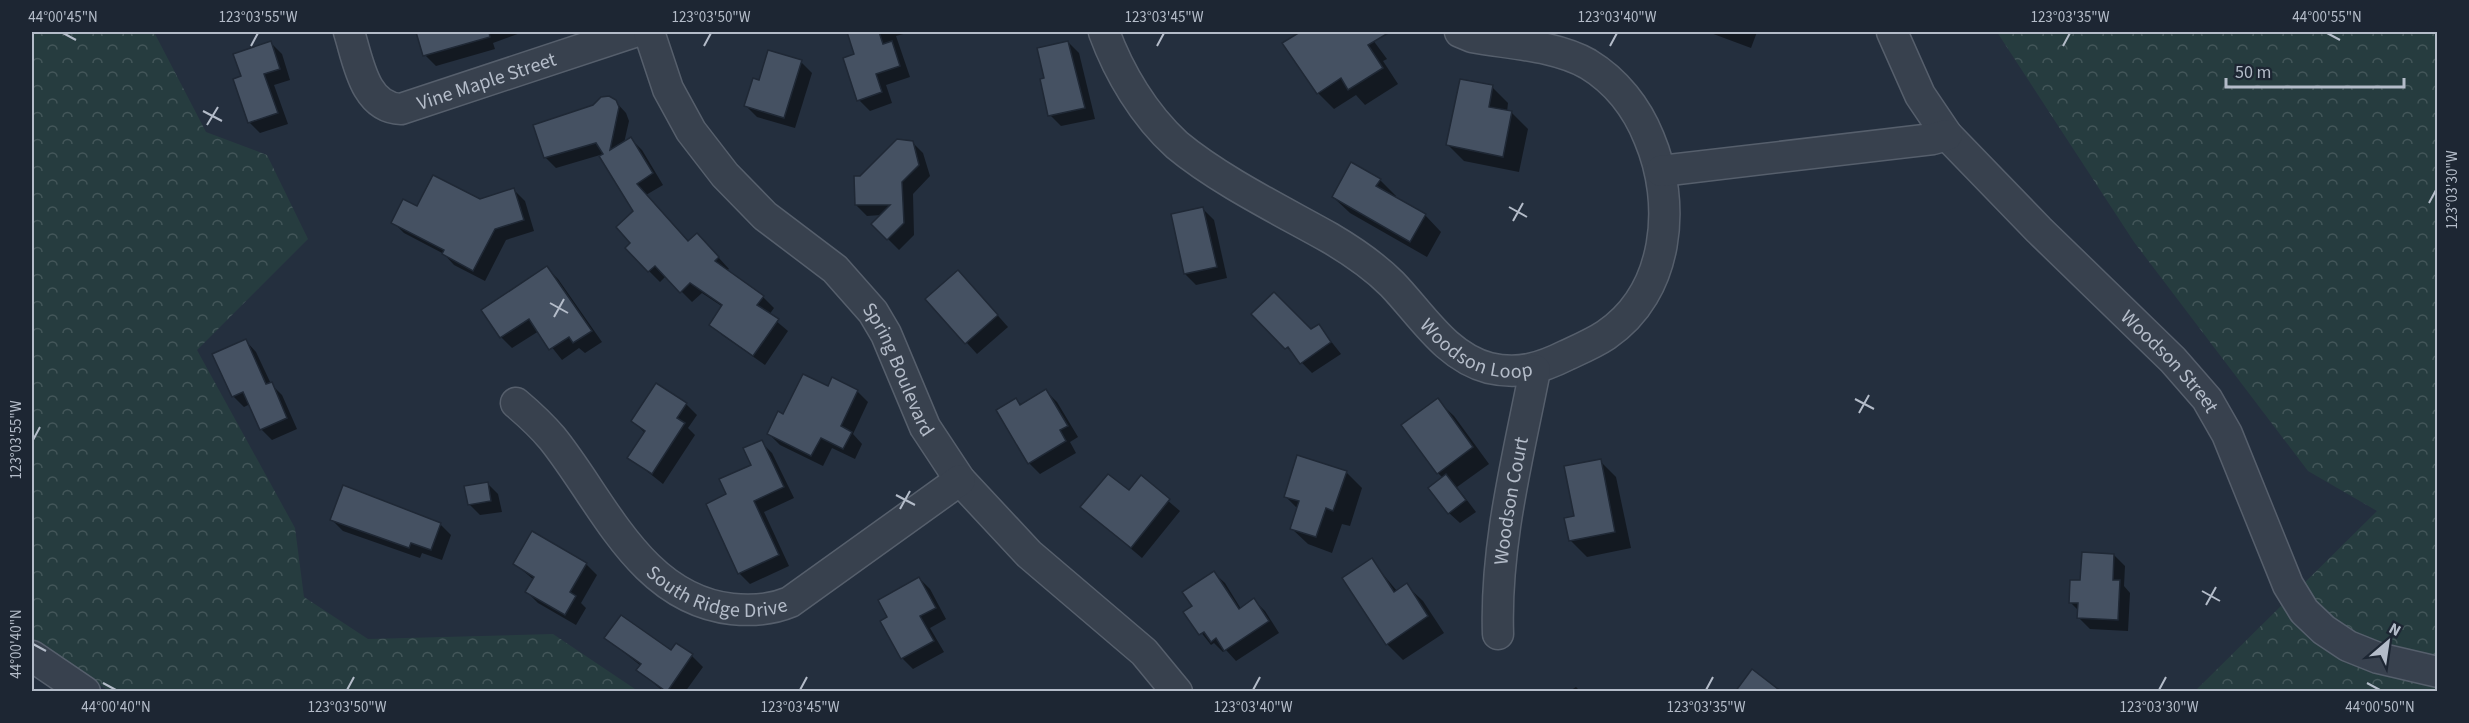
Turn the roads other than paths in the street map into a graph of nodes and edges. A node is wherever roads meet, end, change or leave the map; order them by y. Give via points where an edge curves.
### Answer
1 (349, 32) edge
2 (634, 32) edge
3 (649, 32) edge
4 (1104, 32) edge
5 (1460, 32) edge
6 (1892, 32) edge
7 (1547, 41) edge
8 (1947, 135) junction
9 (1661, 171) junction
10 (1535, 370) junction
11 (516, 403) dead end
12 (960, 480) junction
13 (1498, 634) dead end
14 (32, 656) edge
15 (2438, 672) edge
16 (85, 692) edge
17 (1177, 692) edge

1 - 2 street, Vine Maple Street via 367,86 383,104 401,109
3 - 12 street, Spring Boulevard via 668,89 691,131 725,175 765,216 835,269 873,312 925,427
4 - 10 street, Woodson Loop via 1143,108 1177,145 1242,189 1366,261 1445,343 1466,358 1487,368
5 - 7 street, Woodson Loop via 1472,37
6 - 8 street, Woodson Street via 1920,95
7 - 9 street, Woodson Loop via 1587,64 1623,93 1644,126
8 - 9 street
8 - 15 street, Woodson Street via 2173,360 2207,399 2228,434 2288,585 2304,611 2348,646 2378,658
9 - 10 street, Woodson Loop via 1666,206 1664,235 1643,293 1608,334
10 - 13 street, Woodson Court via 1506,516
11 - 12 street, South Ridge Drive via 553,439 639,559 674,589 718,608 759,610 790,602
12 - 17 street, Spring Boulevard via 1029,554 1144,652
14 - 16 street

